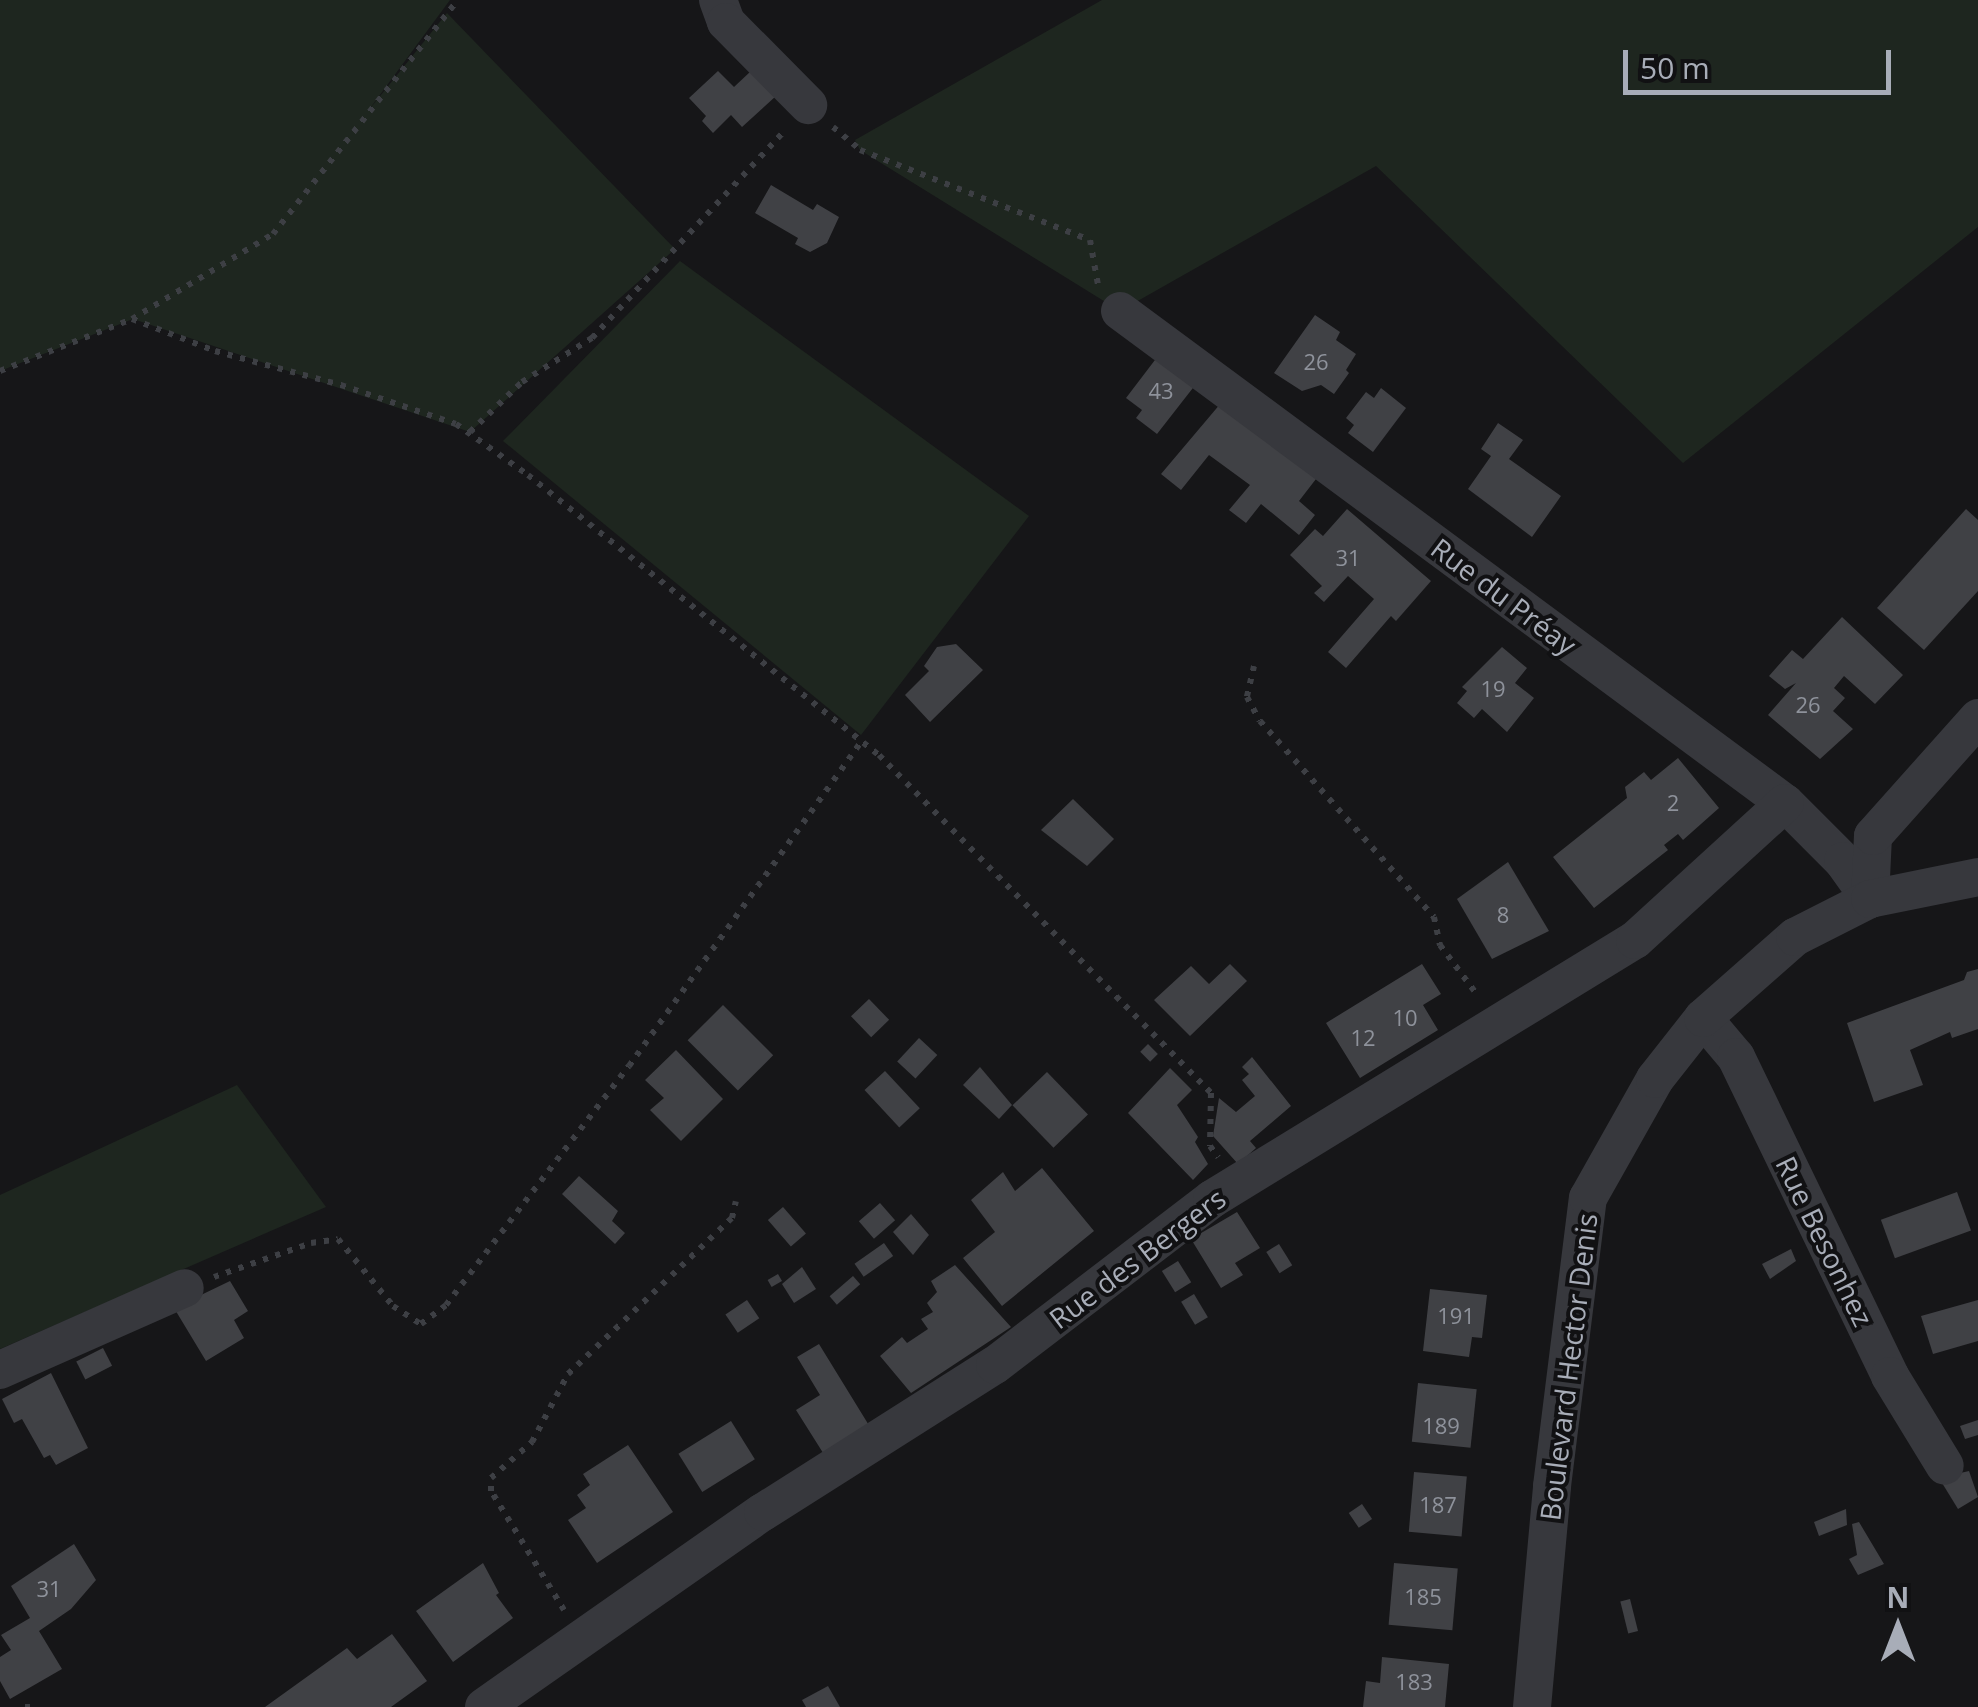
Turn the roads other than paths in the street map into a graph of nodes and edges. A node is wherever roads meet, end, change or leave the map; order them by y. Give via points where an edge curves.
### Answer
1 (718, 0) edge
2 (808, 105) road end
3 (1120, 311) road end
4 (1978, 718) edge
5 (1784, 803) junction
6 (1978, 877) edge
7 (1870, 899) junction
8 (1703, 1018) junction
9 (185, 1288) road end
10 (0, 1370) edge
11 (1945, 1466) dead end
12 (484, 1707) edge
13 (1532, 1707) edge

1 - 2 street via 726,22
3 - 5 street, Rue du Préay
4 - 7 street via 1873,836
5 - 7 street, Rue du Préay
5 - 12 street, Rue des Bergers via 1635,940 1236,1183 995,1365 763,1512
6 - 7 street, Boulevard Hector Denis
7 - 8 street, Boulevard Hector Denis via 1796,938
8 - 11 street, Rue Besonhez via 1736,1057 1890,1376
8 - 13 street, Boulevard Hector Denis via 1655,1078 1588,1198
9 - 10 street

